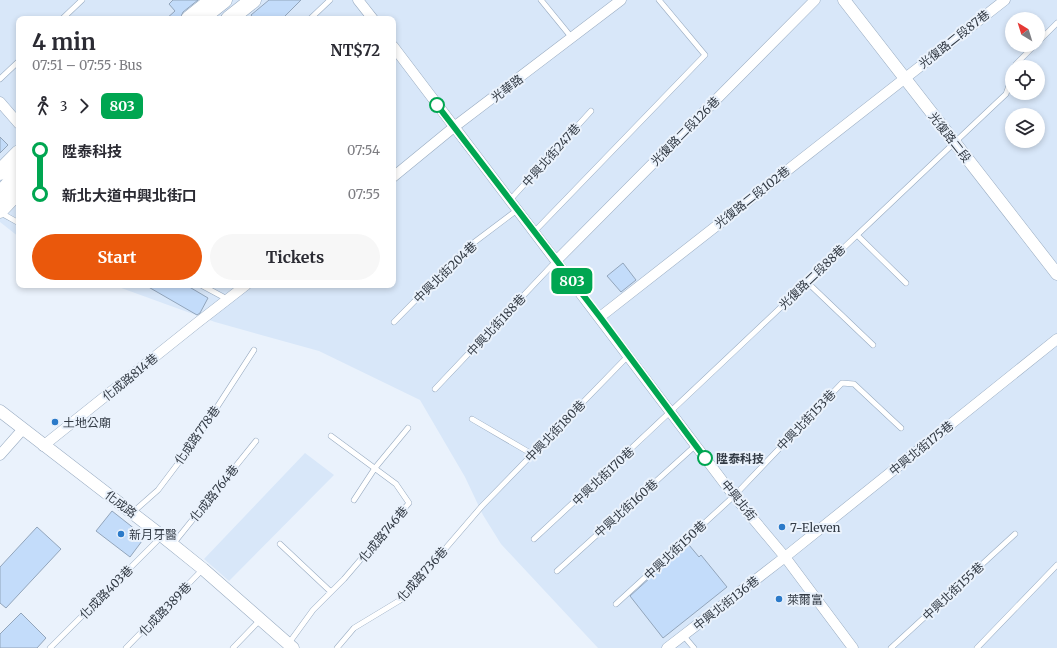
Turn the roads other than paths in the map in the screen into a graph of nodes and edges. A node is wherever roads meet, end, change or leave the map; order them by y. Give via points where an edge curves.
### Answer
1 (82, 0) edge
2 (213, 0) edge
3 (224, 0) edge
4 (238, 0) edge
5 (253, 0) edge
6 (261, 0) edge
7 (330, 0) edge
8 (358, 0) edge
9 (541, 0) edge
10 (622, 0) edge
11 (659, 0) edge
12 (815, 0) edge
13 (844, 0) edge
14 (1005, 0) edge
15 (65, 16) edge
16 (193, 16) edge
17 (204, 16) edge
18 (218, 16) edge
19 (233, 16) edge
20 (241, 16) edge
21 (313, 16) edge
22 (371, 16) edge
23 (1057, 23) edge
24 (1045, 35) edge
25 (572, 38) junction
26 (396, 50) edge
27 (1028, 52) edge
28 (1020, 60) edge
29 (16, 64) edge
30 (904, 78) junction
31 (0, 79) edge
32 (1005, 95) edge
33 (0, 102) edge
34 (591, 111) dead end
35 (16, 121) edge
36 (454, 127) junction
37 (955, 143) junction
38 (16, 156) edge
39 (16, 164) edge
40 (0, 172) edge
41 (396, 174) edge
42 (16, 177) edge
43 (0, 181) edge
44 (16, 186) edge
45 (16, 193) edge
46 (0, 194) edge
47 (510, 200) junction
48 (0, 202) edge
49 (517, 210) junction
50 (0, 211) edge
51 (16, 221) edge
52 (534, 232) junction
53 (857, 234) junction
54 (556, 261) junction
55 (1057, 274) edge
56 (807, 282) junction
57 (906, 283) dead end
58 (206, 288) edge
59 (242, 288) edge
60 (227, 300) junction
61 (600, 317) junction
62 (394, 322) dead end
63 (1057, 339) edge
64 (873, 345) dead end
65 (254, 350) dead end
66 (628, 356) junction
67 (435, 389) dead end
68 (0, 411) edge
69 (671, 413) junction
70 (472, 419) dead end
71 (408, 428) dead end
72 (901, 428) dead end
73 (23, 429) junction
74 (331, 436) dead end
75 (256, 441) dead end
76 (696, 445) junction
77 (43, 446) junction
78 (532, 454) junction
79 (0, 455) edge
80 (375, 468) junction
81 (734, 496) junction
82 (354, 500) dead end
83 (482, 506) joint
84 (132, 513) junction
85 (1015, 534) dead end
86 (162, 536) junction
87 (534, 539) dead end
88 (172, 544) junction
89 (280, 544) dead end
90 (786, 557) junction
91 (1057, 565) edge
92 (203, 569) junction
93 (557, 571) dead end
94 (331, 592) junction
95 (616, 604) dead end
96 (261, 620) junction
97 (683, 635) junction
98 (291, 646) edge
99 (50, 648) edge
100 (126, 648) edge
101 (233, 648) edge
102 (337, 648) edge
103 (667, 648) edge
104 (694, 648) edge
105 (853, 648) edge
106 (891, 648) edge
107 (976, 648) edge

1 - 15 lane
2 - 16 main road
3 - 17 main road
4 - 18 main road
5 - 19 main road
6 - 20 main road
7 - 21 lane
8 - 22 street
9 - 25 lane
10 - 25 street, 光華路
11 - 52 lane via 705,55
12 - 54 street, 光復路二段126巷
13 - 30 street, 光復路二段
14 - 30 street, 光復路二段87巷
23 - 24 lane
25 - 36 street, 光華路
26 - 36 street, 中興北街
27 - 28 lane
29 - 31 lane
30 - 37 street, 光復路二段
30 - 61 street, 光復路二段102巷
32 - 37 lane, 光復路二段88巷
33 - 35 street
34 - 47 lane, 中興北街247巷
36 - 41 street, 光華路
36 - 47 street, 中興北街
37 - 53 lane, 光復路二段88巷
37 - 55 street, 光復路二段
38 - 40 main road
39 - 43 main road
42 - 46 main road
44 - 48 main road
45 - 50 main road
47 - 49 street, 中興北街
49 - 52 street, 中興北街
49 - 62 lane, 中興北街204巷 via 468,247
50 - 51 lane
52 - 54 street, 中興北街
53 - 56 lane, 光復路二段88巷
53 - 57 lane
54 - 61 street, 中興北街
54 - 67 lane, 中興北街188巷
56 - 64 lane
56 - 69 lane, 光復路二段88巷
58 - 60 lane
59 - 60 street
60 - 77 street, 化成路814巷
61 - 66 street, 中興北街
63 - 90 street, 中興北街175巷
65 - 84 lane, 化成路778巷 via 195,441 158,490
66 - 69 street, 中興北街
66 - 78 lane, 中興北街180巷
68 - 73 street, 化成路
69 - 76 street, 中興北街
69 - 87 lane, 中興北街170巷
70 - 78 lane
71 - 80 lane
72 - 81 lane, 中興北街153巷 via 854,384 842,383
73 - 77 street, 化成路
73 - 79 street
74 - 80 lane, 化成路746巷
75 - 88 lane, 化成路764巷
76 - 81 street, 中興北街
76 - 93 lane, 中興北街160巷
77 - 84 street, 化成路
78 - 83 lane, 中興北街180巷
80 - 82 lane
80 - 94 lane, 化成路746巷 via 396,484 409,503
81 - 90 street, 中興北街
81 - 95 lane, 中興北街150巷
83 - 102 lane, 化成路736巷 via 402,600 354,628
84 - 86 street, 化成路
85 - 106 lane, 中興北街155巷
86 - 88 street, 化成路
86 - 99 lane, 化成路403巷
88 - 92 street, 化成路
89 - 94 lane
90 - 97 street, 中興北街136巷
90 - 105 street, 中興北街
91 - 107 lane
92 - 96 street, 化成路
92 - 100 lane, 化成路389巷
94 - 98 lane, 化成路746巷 via 313,610
96 - 98 street, 化成路
96 - 101 lane
97 - 103 street, 中興北街136巷
97 - 104 lane

